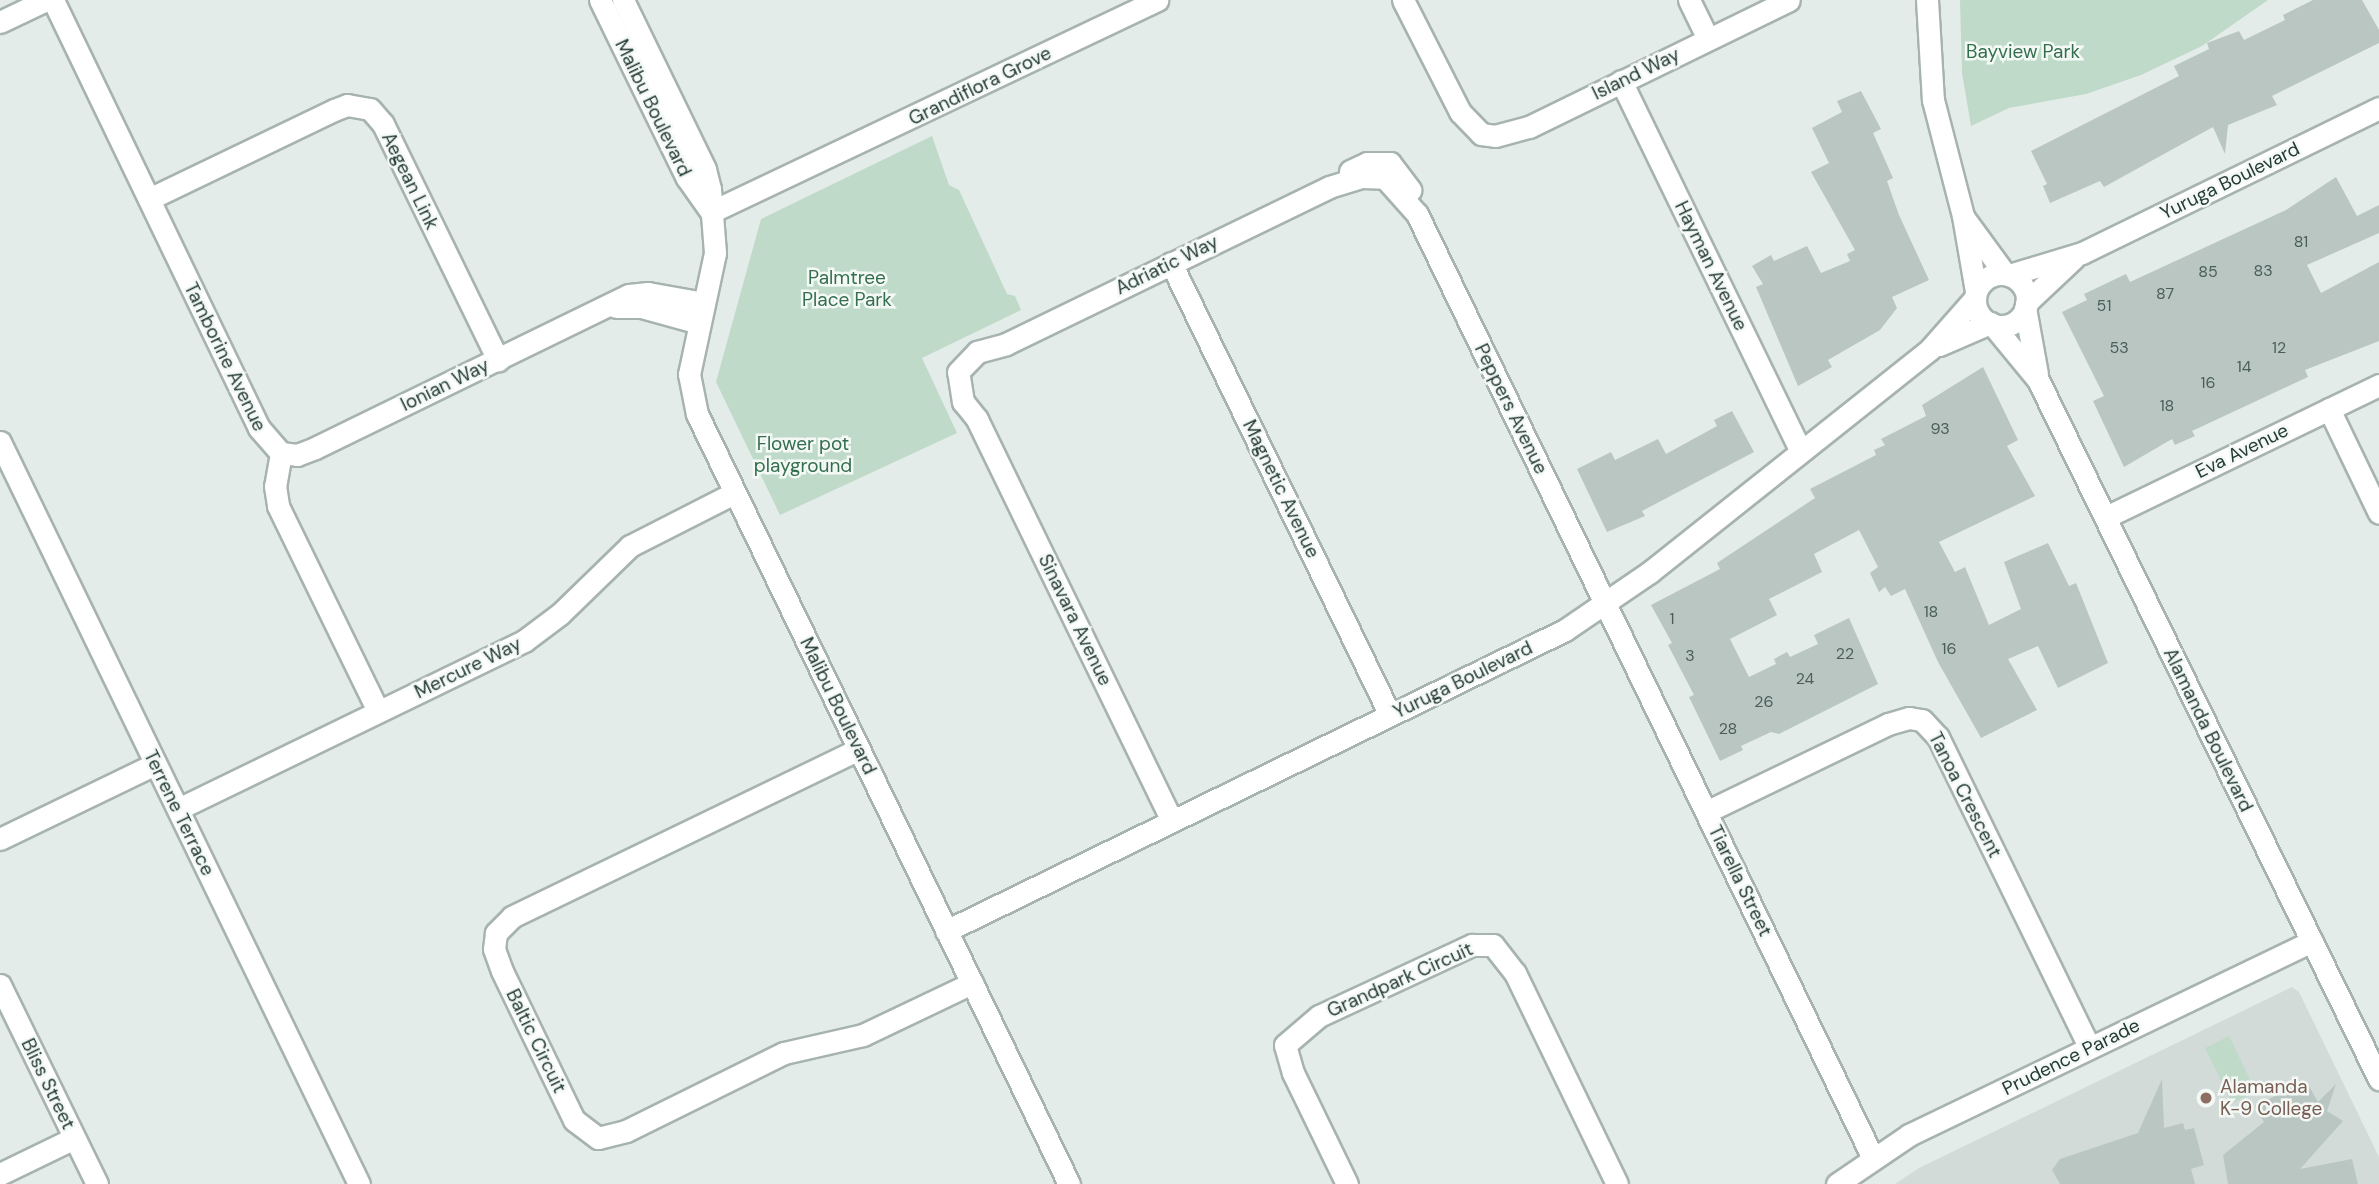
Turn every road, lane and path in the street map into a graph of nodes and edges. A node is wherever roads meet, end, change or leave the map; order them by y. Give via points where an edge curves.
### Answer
1 (46, 0) edge
2 (53, 0) edge
3 (601, 0) edge
4 (623, 0) edge
5 (1157, 0) edge
6 (1403, 0) edge
7 (1689, 0) edge
8 (1789, 0) edge
9 (1927, 0) edge
10 (0, 22) edge
11 (1708, 39) junction
12 (1621, 81) junction
13 (2379, 108) edge
14 (1387, 171) joint
15 (149, 199) junction
16 (711, 212) junction
17 (1963, 216) junction
18 (2082, 253) junction
19 (1171, 263) junction
20 (2007, 275) junction
21 (1975, 295) junction
22 (2026, 305) junction
23 (701, 313) junction
24 (1991, 324) junction
25 (1930, 349) junction
26 (498, 360) junction
27 (967, 372) joint
28 (2038, 380) junction
29 (2379, 385) edge
30 (2329, 409) junction
31 (0, 442) edge
32 (1801, 451) junction
33 (281, 453) junction
34 (734, 493) junction
35 (2379, 513) edge
36 (2106, 517) junction
37 (1606, 604) junction
38 (378, 712) junction
39 (1390, 715) junction
40 (859, 749) junction
41 (155, 764) junction
42 (178, 809) junction
43 (1706, 812) junction
44 (1172, 821) junction
45 (0, 839) edge
46 (946, 931) junction
47 (2312, 941) junction
48 (972, 983) junction
49 (0, 985) edge
50 (2089, 1047) junction
51 (2379, 1079) edge
52 (74, 1138) junction
53 (1873, 1158) junction
54 (0, 1174) edge
55 (97, 1184) edge
56 (359, 1184) edge
57 (1069, 1184) edge
58 (1347, 1184) edge
59 (1617, 1184) edge
60 (1837, 1184) edge

1 - 10 street
2 - 15 street, Tamborine Avenue
3 - 16 street, Malibu Boulevard via 687,178
4 - 16 street, Malibu Boulevard via 705,169
5 - 16 street, Grandiflora Grove via 803,172 752,206
6 - 12 street, Island Way via 1460,112 1481,134 1495,136 1529,127
7 - 11 street
8 - 11 street, Island Way
9 - 17 street via 1933,100
11 - 12 street, Island Way
12 - 32 street, Hayman Avenue
13 - 18 street, Yuruga Boulevard
14 - 19 street, Adriatic Way via 1329,187
14 - 37 street, Peppers Avenue via 1417,214
15 - 26 street, Aegean Link via 334,110 347,105 370,109 383,124
15 - 33 street, Tamborine Avenue via 259,428
16 - 23 street, Malibu Boulevard via 715,253
17 - 20 street
17 - 21 street
18 - 20 street, Yuruga Boulevard
18 - 22 street, Yuruga Boulevard
19 - 27 street, Adriatic Way via 1006,344 977,352
19 - 39 street, Magnetic Avenue
20 - 21 street via 1991,275
20 - 22 street via 2023,286
21 - 24 street via 1978,313
21 - 25 street, Yuruga Boulevard
22 - 24 street via 2015,321
22 - 28 street, Alamanda Boulevard
23 - 26 street, Ionian Way via 607,307
23 - 34 street, Malibu Boulevard via 690,359 690,389
24 - 25 street, Yuruga Boulevard
24 - 28 street, Alamanda Boulevard
25 - 32 street, Yuruga Boulevard
26 - 33 street, Ionian Way via 305,453
27 - 44 street, Sinavara Avenue via 959,393 977,419
28 - 36 street, Alamanda Boulevard
29 - 30 street, Eva Avenue
30 - 35 street
30 - 36 street, Eva Avenue
31 - 41 street, Terrene Terrace
32 - 37 street, Yuruga Boulevard
33 - 38 street via 275,486 278,506
34 - 38 street, Mercure Way via 630,546 534,635
34 - 40 street, Malibu Boulevard
36 - 47 street, Alamanda Boulevard
37 - 39 street, Yuruga Boulevard via 1560,633
37 - 43 street, Tiarella Street
38 - 42 street, Mercure Way
39 - 44 street, Yuruga Boulevard
40 - 46 street, Malibu Boulevard
40 - 48 street, Baltic Circuit via 505,921 496,933 494,949 537,1043 579,1126 603,1138 784,1053 863,1035
41 - 42 street, Terrene Terrace
41 - 45 street
42 - 56 street, Terrene Terrace
43 - 50 street, Tanoa Crescent via 1888,724 1922,720 1943,746
43 - 53 street, Tiarella Street
44 - 46 street, Yuruga Boulevard
46 - 48 street, Malibu Boulevard
47 - 50 street, Prudence Parade
47 - 51 street, Alamanda Boulevard
48 - 57 street, Malibu Boulevard
49 - 52 street, Bliss Street
50 - 53 street, Prudence Parade via 1909,1135
52 - 54 street
52 - 55 street, Bliss Street
53 - 60 street, Prudence Parade
58 - 59 street, Grandpark Circuit via 1285,1045 1319,1016 1472,945 1493,945 1515,973

